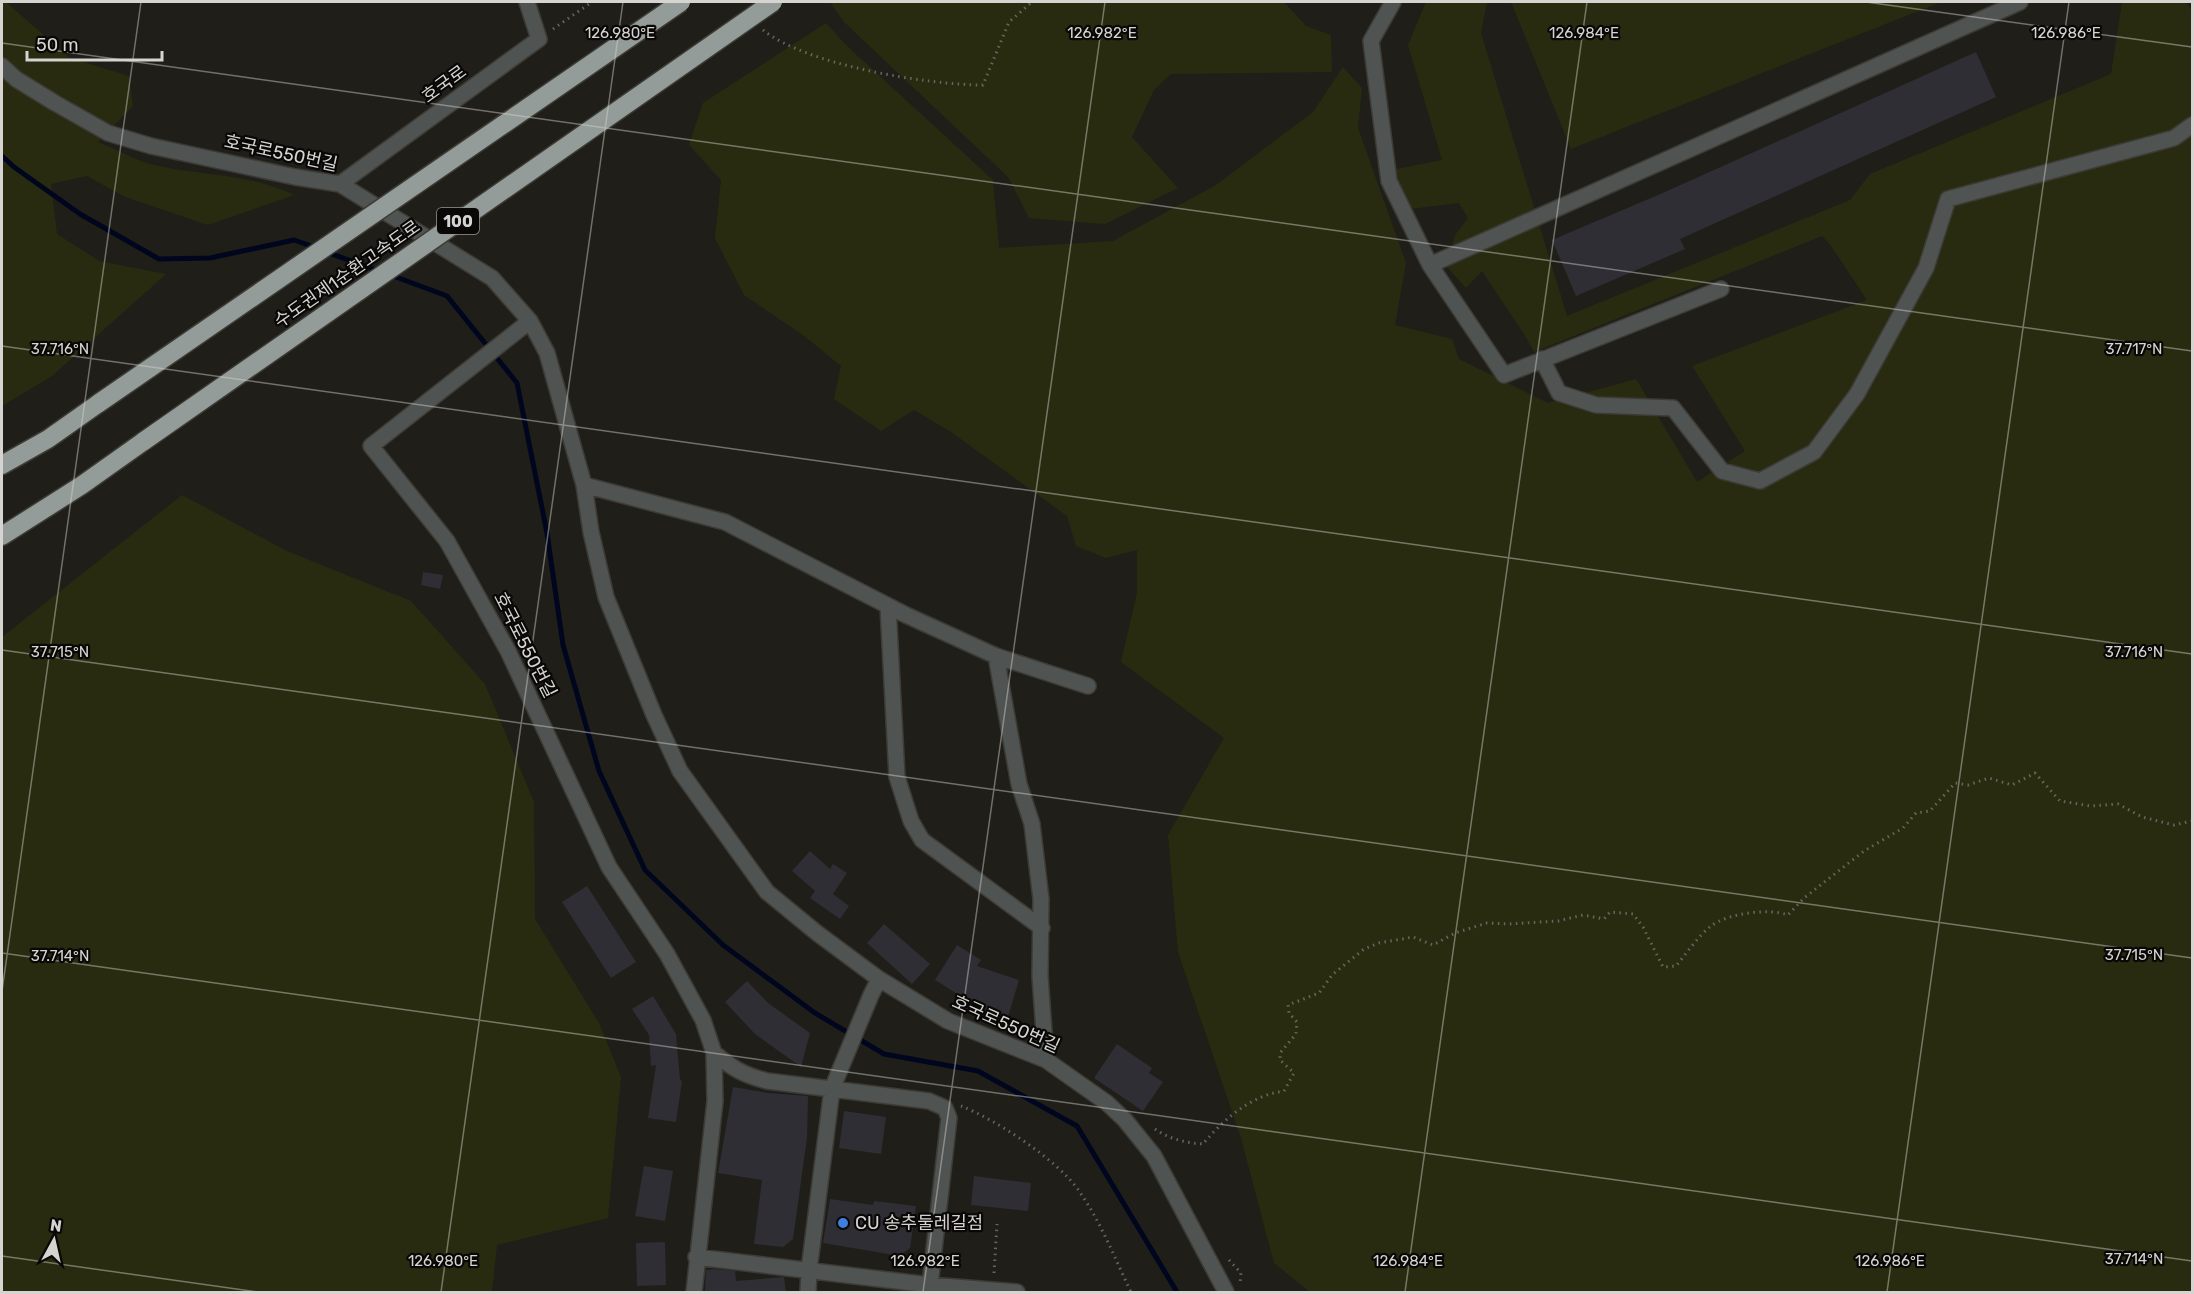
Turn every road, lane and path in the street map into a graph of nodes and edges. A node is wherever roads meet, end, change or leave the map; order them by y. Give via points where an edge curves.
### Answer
1 (527, 2) edge
2 (592, 2) edge
3 (681, 2) edge
4 (773, 2) edge
5 (1032, 2) edge
6 (1393, 2) edge
7 (2020, 2) edge
8 (756, 23) dead end
9 (539, 39) junction
10 (2, 66) edge
11 (2193, 125) edge
12 (340, 184) junction
13 (1430, 265) junction
14 (1722, 289) dead end
15 (530, 321) junction
16 (1542, 359) junction
17 (2, 465) edge
18 (584, 486) junction
19 (5, 536) edge
20 (888, 606) junction
21 (996, 656) junction
22 (1088, 686) dead end
23 (2193, 821) edge
24 (1042, 928) junction
25 (879, 979) junction
26 (714, 1053) junction
27 (1046, 1060) junction
28 (832, 1089) junction
29 (945, 1108) junction
30 (1154, 1129) dead end
31 (997, 1224) dead end
32 (696, 1257) junction
33 (809, 1270) junction
34 (930, 1285) junction
35 (993, 1290) junction
36 (694, 1293) edge
37 (808, 1293) edge
38 (1017, 1293) edge
39 (1131, 1293) edge
40 (1227, 1293) edge

1 - 9 street
2 - 9 path
3 - 17 highway, 수도권제1순환고속도로, bridge via 48,439
4 - 19 highway, 수도권제1순환고속도로 / 100, bridge
5 - 8 path via 1009,22 983,85 852,67 773,38
6 - 13 street via 1371,41 1389,181
7 - 13 street
9 - 12 street, 호국로
10 - 12 street, 호국로550번길 via 16,79 108,133 151,146
11 - 16 street via 2174,138 1948,199 1926,268 1857,394 1814,452 1760,481 1722,471 1673,408 1596,405 1559,393
12 - 15 street, 호국로550번길 via 492,278
13 - 16 street via 1504,375
14 - 16 street
15 - 18 street, 호국로550번길 via 547,353
15 - 26 street, 호국로550번길 via 371,446 447,542 508,651 609,867 667,954 703,1020
18 - 20 street via 725,522
18 - 25 street, 호국로550번길 via 606,597 680,771 767,892
20 - 21 street
20 - 24 street via 897,777 911,821 922,840
21 - 22 street
21 - 24 street via 1018,784 1032,824
23 - 30 path via 2174,825 2142,817 2118,804 2091,806 2060,801 2036,773 2012,785 1989,778 1968,785 1955,783 1930,811 1916,813 1903,828 1864,851 1788,915 1737,915 1711,926 1676,966 1662,967 1633,914 1610,912 1604,919 1583,915 1558,921 1487,923 1433,945 1413,938 1379,943 1364,949 1339,969 1319,993 1288,1005 1297,1022 1296,1034 1280,1053 1280,1059 1294,1073 1284,1091 1261,1096 1218,1126 1203,1144 1188,1143
24 - 27 street via 1040,976
25 - 27 street, 호국로550번길 via 948,1021
25 - 28 street
26 - 28 street via 744,1075
26 - 32 street, 호국로550번길 via 715,1101
27 - 40 street, 호국로550번길 via 1107,1103 1154,1156
28 - 29 street via 929,1101
28 - 33 street
29 - 34 street via 949,1118
29 - 39 path via 963,1106 1006,1129 1052,1163 1078,1189 1094,1215
31 - 35 path
32 - 33 street
32 - 36 street, 호국로550번길
33 - 34 street
33 - 37 street
34 - 35 street
35 - 38 street

